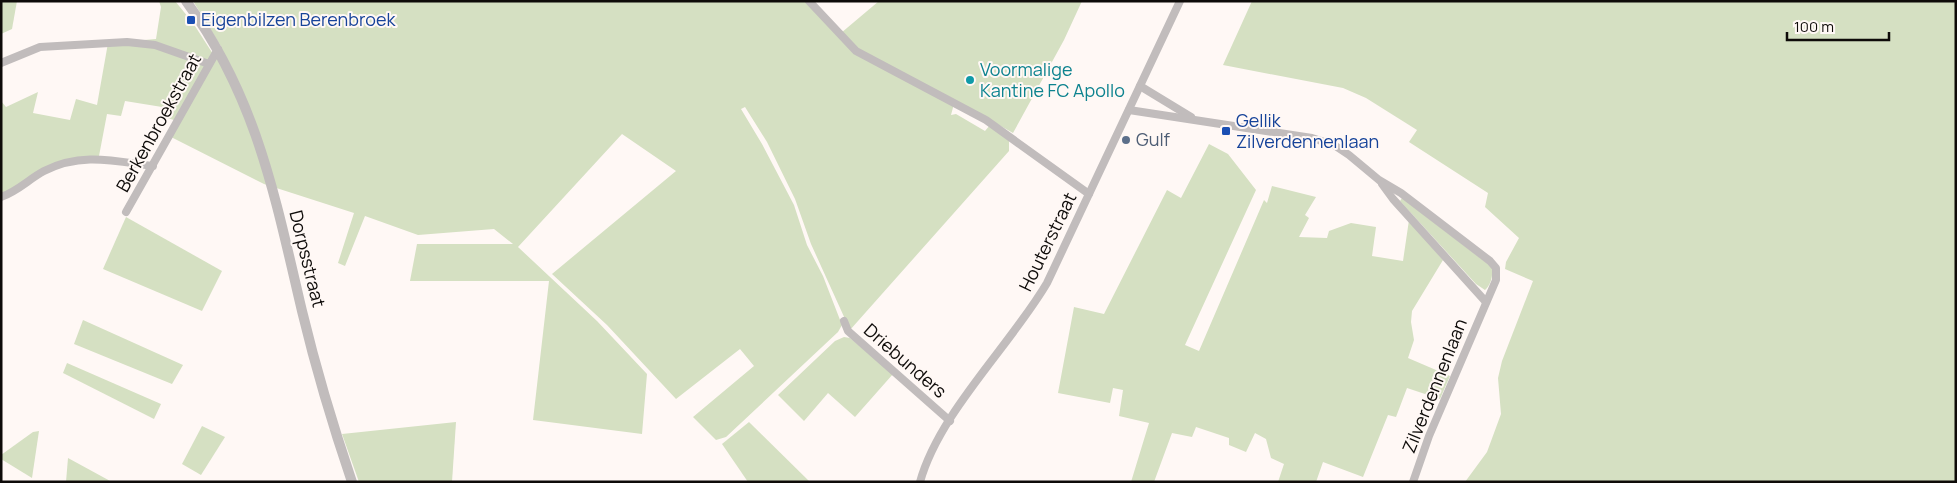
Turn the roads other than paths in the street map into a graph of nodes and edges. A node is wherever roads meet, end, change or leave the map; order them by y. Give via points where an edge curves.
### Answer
1 (186, 1) edge
2 (809, 1) edge
3 (1180, 1) edge
4 (218, 49) junction
5 (1, 63) edge
6 (208, 64) junction
7 (1140, 86) junction
8 (1129, 110) junction
9 (1194, 120) junction
10 (153, 166) junction
11 (1380, 180) junction
12 (1089, 194) junction
13 (1, 197) edge
14 (126, 212) dead end
15 (1486, 302) junction
16 (844, 321) dead end
17 (950, 421) junction
18 (352, 482) edge
19 (920, 482) edge
20 (1413, 482) edge

1 - 4 street, Dorpsstraat
2 - 12 street via 856,51 986,120
3 - 7 street, Houterstraat
4 - 6 street, Berkenbroekstraat
4 - 18 street, Dorpsstraat via 241,94 266,161 306,326
5 - 6 street via 40,48 127,42 155,45
6 - 10 street, Berkenbroekstraat
7 - 8 street, Houterstraat
7 - 9 street, Zilverdennenlaan
8 - 9 street, Zilverdennenlaan
8 - 12 street, Houterstraat
9 - 11 street, Zilverdennenlaan via 1312,138 1334,145
10 - 13 street via 77,159 38,174 14,192
10 - 14 street, Berkenbroekstraat
11 - 15 street, Zilverdennenlaan via 1392,199
11 - 15 street, Zilverdennenlaan via 1490,261 1496,268 1496,280
12 - 17 street, Houterstraat via 1036,301
15 - 20 street, Zilverdennenlaan
16 - 17 street, Driebunders via 848,331
17 - 19 street, Houterstraat via 934,446

